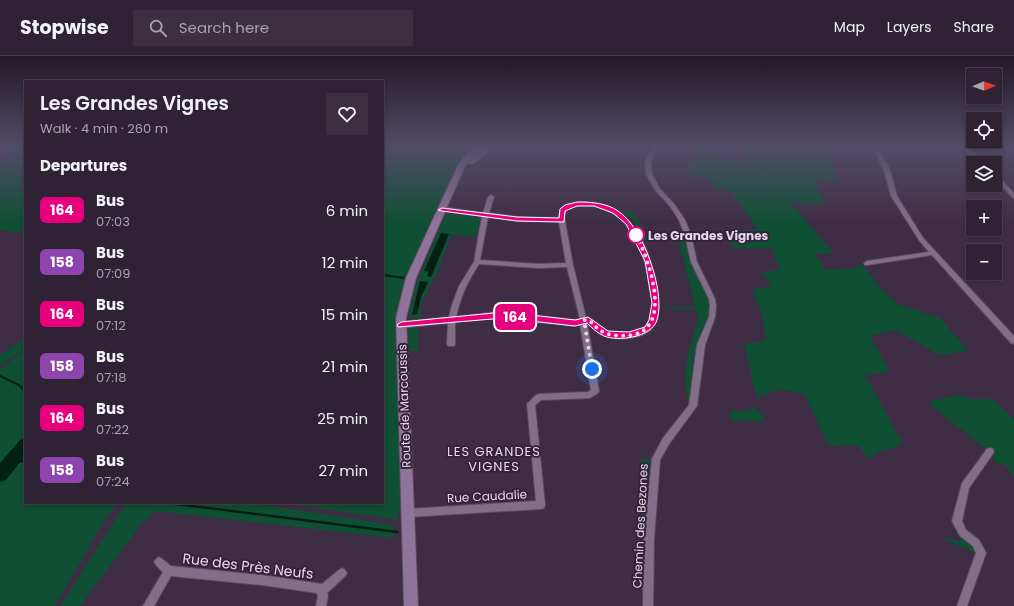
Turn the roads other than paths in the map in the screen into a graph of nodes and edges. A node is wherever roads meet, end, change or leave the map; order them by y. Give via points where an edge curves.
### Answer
1 (460, 172) edge
2 (649, 172) edge
3 (887, 172) edge
4 (1002, 183) edge
5 (1014, 196) edge
6 (491, 197) dead end
7 (442, 210) junction
8 (486, 216) junction
9 (562, 220) junction
10 (932, 253) junction
11 (477, 262) junction
12 (867, 263) dead end
13 (570, 265) junction
14 (452, 318) junction
15 (584, 320) junction
16 (401, 325) junction
17 (1014, 341) edge
18 (451, 344) dead end
19 (990, 452) dead end
20 (408, 513) junction
21 (159, 562) dead end
22 (169, 571) junction
23 (342, 573) dead end
24 (322, 591) junction
25 (148, 606) edge
26 (321, 606) edge
27 (411, 606) edge
28 (648, 606) edge
29 (962, 606) edge

1 - 7 main road, Route de Marcoussis
2 - 28 street, Chemin des Bezones via 658,190 682,220 694,262 714,306 700,345 693,406 666,441 656,459 649,539
3 - 10 street via 894,196
4 - 5 street
6 - 8 street
7 - 8 street
7 - 16 main road, Route de Marcoussis via 404,297
8 - 9 street
8 - 11 street
9 - 13 street
9 - 15 street via 562,210 577,204 594,204 615,211 629,223 648,261 655,303 653,320 648,329 629,335 606,334 588,320
10 - 12 street
10 - 17 street
11 - 13 street
11 - 14 street via 462,286
13 - 15 street
14 - 15 street via 496,315 575,323
14 - 16 street
14 - 18 street
15 - 20 street, Rue Caudalie via 595,392 590,395 539,398 531,404 541,505
16 - 20 main road, Route de Marcoussis
19 - 29 street via 965,486 957,521 963,533 976,543 981,553
20 - 27 main road, Route de Marcoussis
21 - 22 street, Rue des Près Neufs
22 - 24 street, Rue des Près Neufs via 262,580 319,588
22 - 25 street, Rue des Près Neufs
23 - 24 street, Rue des Près Neufs
24 - 26 street, Rue des Près Neufs

